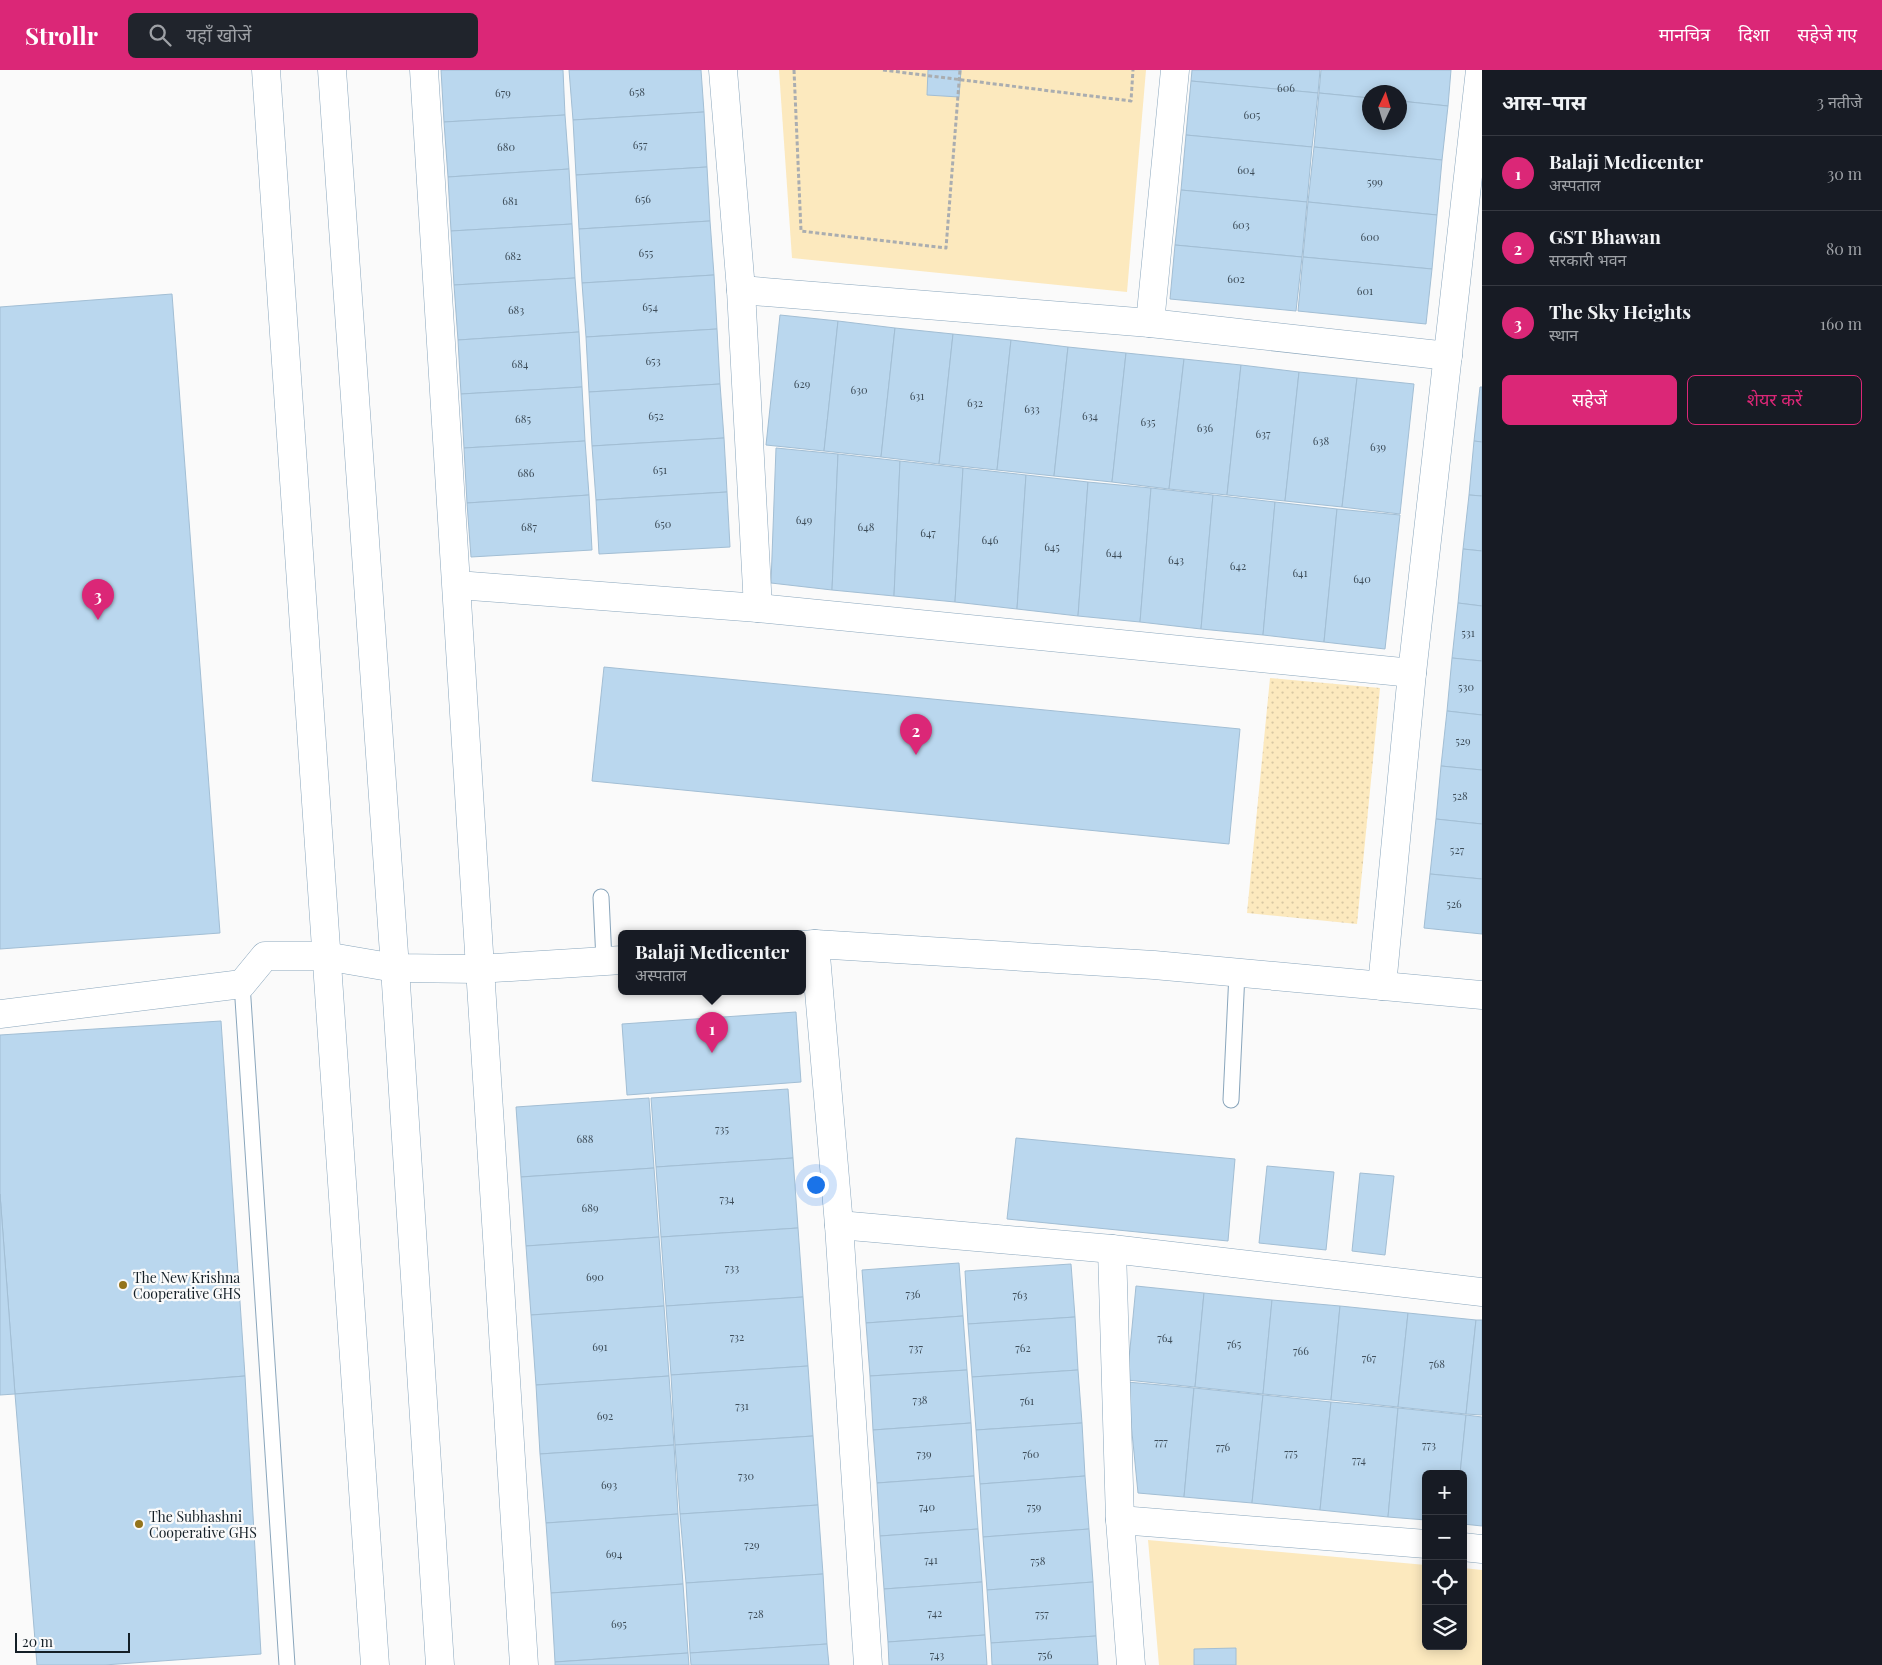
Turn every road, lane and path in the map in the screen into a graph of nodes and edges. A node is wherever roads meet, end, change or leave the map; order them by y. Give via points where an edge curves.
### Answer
1 (266, 70) edge
2 (332, 70) edge
3 (424, 70) edge
4 (723, 70) edge
5 (794, 70) edge
6 (883, 70) edge
7 (960, 70) edge
8 (1133, 70) edge
9 (1175, 70) edge
10 (1480, 70) edge
11 (959, 79) junction
12 (1477, 147) edge
13 (741, 290) junction
14 (1150, 323) junction
15 (1448, 356) junction
16 (457, 585) junction
17 (758, 608) junction
18 (1412, 673) junction
19 (601, 897) dead end
20 (808, 944) edge
21 (325, 956) junction
22 (613, 961) edge
23 (395, 968) junction
24 (478, 969) junction
25 (1237, 973) junction
26 (242, 984) junction
27 (1382, 986) junction
28 (1482, 996) edge
29 (0, 1014) edge
30 (1231, 1100) dead end
31 (839, 1225) junction
32 (1112, 1249) junction
33 (1482, 1292) edge
34 (1120, 1520) junction
35 (1422, 1544) edge
36 (1467, 1547) edge
37 (1482, 1549) edge
38 (288, 1665) edge
39 (375, 1665) edge
40 (440, 1665) edge
41 (524, 1665) edge
42 (868, 1665) edge
43 (1131, 1665) edge

1 - 21 street
2 - 23 street
3 - 16 street
4 - 13 street
5 - 11 path via 801,231 946,248
6 - 11 path
7 - 11 path
8 - 11 path via 1131,101
9 - 14 street
10 - 12 street
12 - 15 street
13 - 14 street
13 - 17 street
14 - 15 street
15 - 18 street
16 - 17 street
16 - 24 street
17 - 18 street
18 - 27 street
19 - 22 lane
20 - 25 street
20 - 31 street
21 - 23 street
21 - 26 street via 265,956
21 - 39 street
22 - 24 street
23 - 24 street
23 - 40 street
24 - 41 street
25 - 27 street
25 - 30 lane
26 - 29 street
26 - 38 lane
27 - 28 street
31 - 32 street
31 - 42 street
32 - 33 street
32 - 34 street
34 - 35 street
34 - 43 street
36 - 37 street

